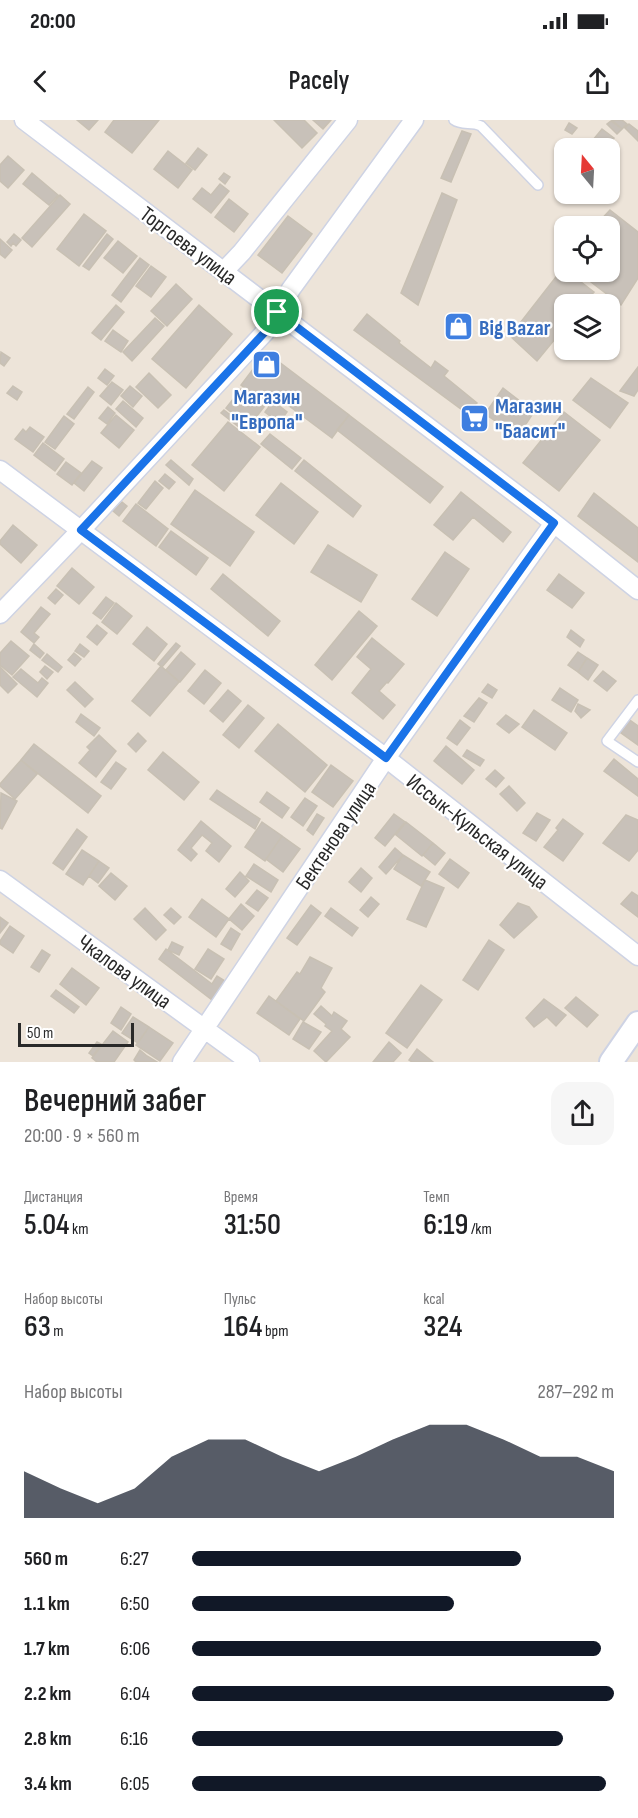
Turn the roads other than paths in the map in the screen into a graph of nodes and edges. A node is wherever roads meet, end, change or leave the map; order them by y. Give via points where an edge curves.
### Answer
1 (24, 120) edge
2 (348, 120) edge
3 (414, 120) edge
4 (454, 120) edge
5 (538, 185) dead end
6 (224, 272) junction
7 (277, 312) junction
8 (0, 470) edge
9 (554, 523) junction
10 (81, 530) junction
11 (638, 590) edge
12 (0, 614) edge
13 (638, 700) edge
14 (386, 758) junction
15 (638, 762) edge
16 (0, 880) edge
17 (638, 956) edge
18 (638, 1023) edge
19 (204, 1029) junction
20 (183, 1062) edge
21 (250, 1062) edge
22 (611, 1062) edge

1 - 6 street, Торгоева улица
2 - 6 street
3 - 7 street
4 - 5 lane via 481,126
6 - 7 street, Торгоева улица
7 - 9 street, Торгоева улица
7 - 10 street via 265,332
8 - 10 street, Иссык-Кульская улица
9 - 11 street, Торгоева улица
9 - 14 street, Бектенова улица
10 - 12 street
10 - 14 street, Иссык-Кульская улица
13 - 15 lane via 607,741
14 - 17 street, Иссык-Кульская улица
14 - 19 street, Бектенова улица
16 - 19 street, Чкалова улица
18 - 22 street
19 - 20 street, Бектенова улица
19 - 21 street, Чкалова улица

